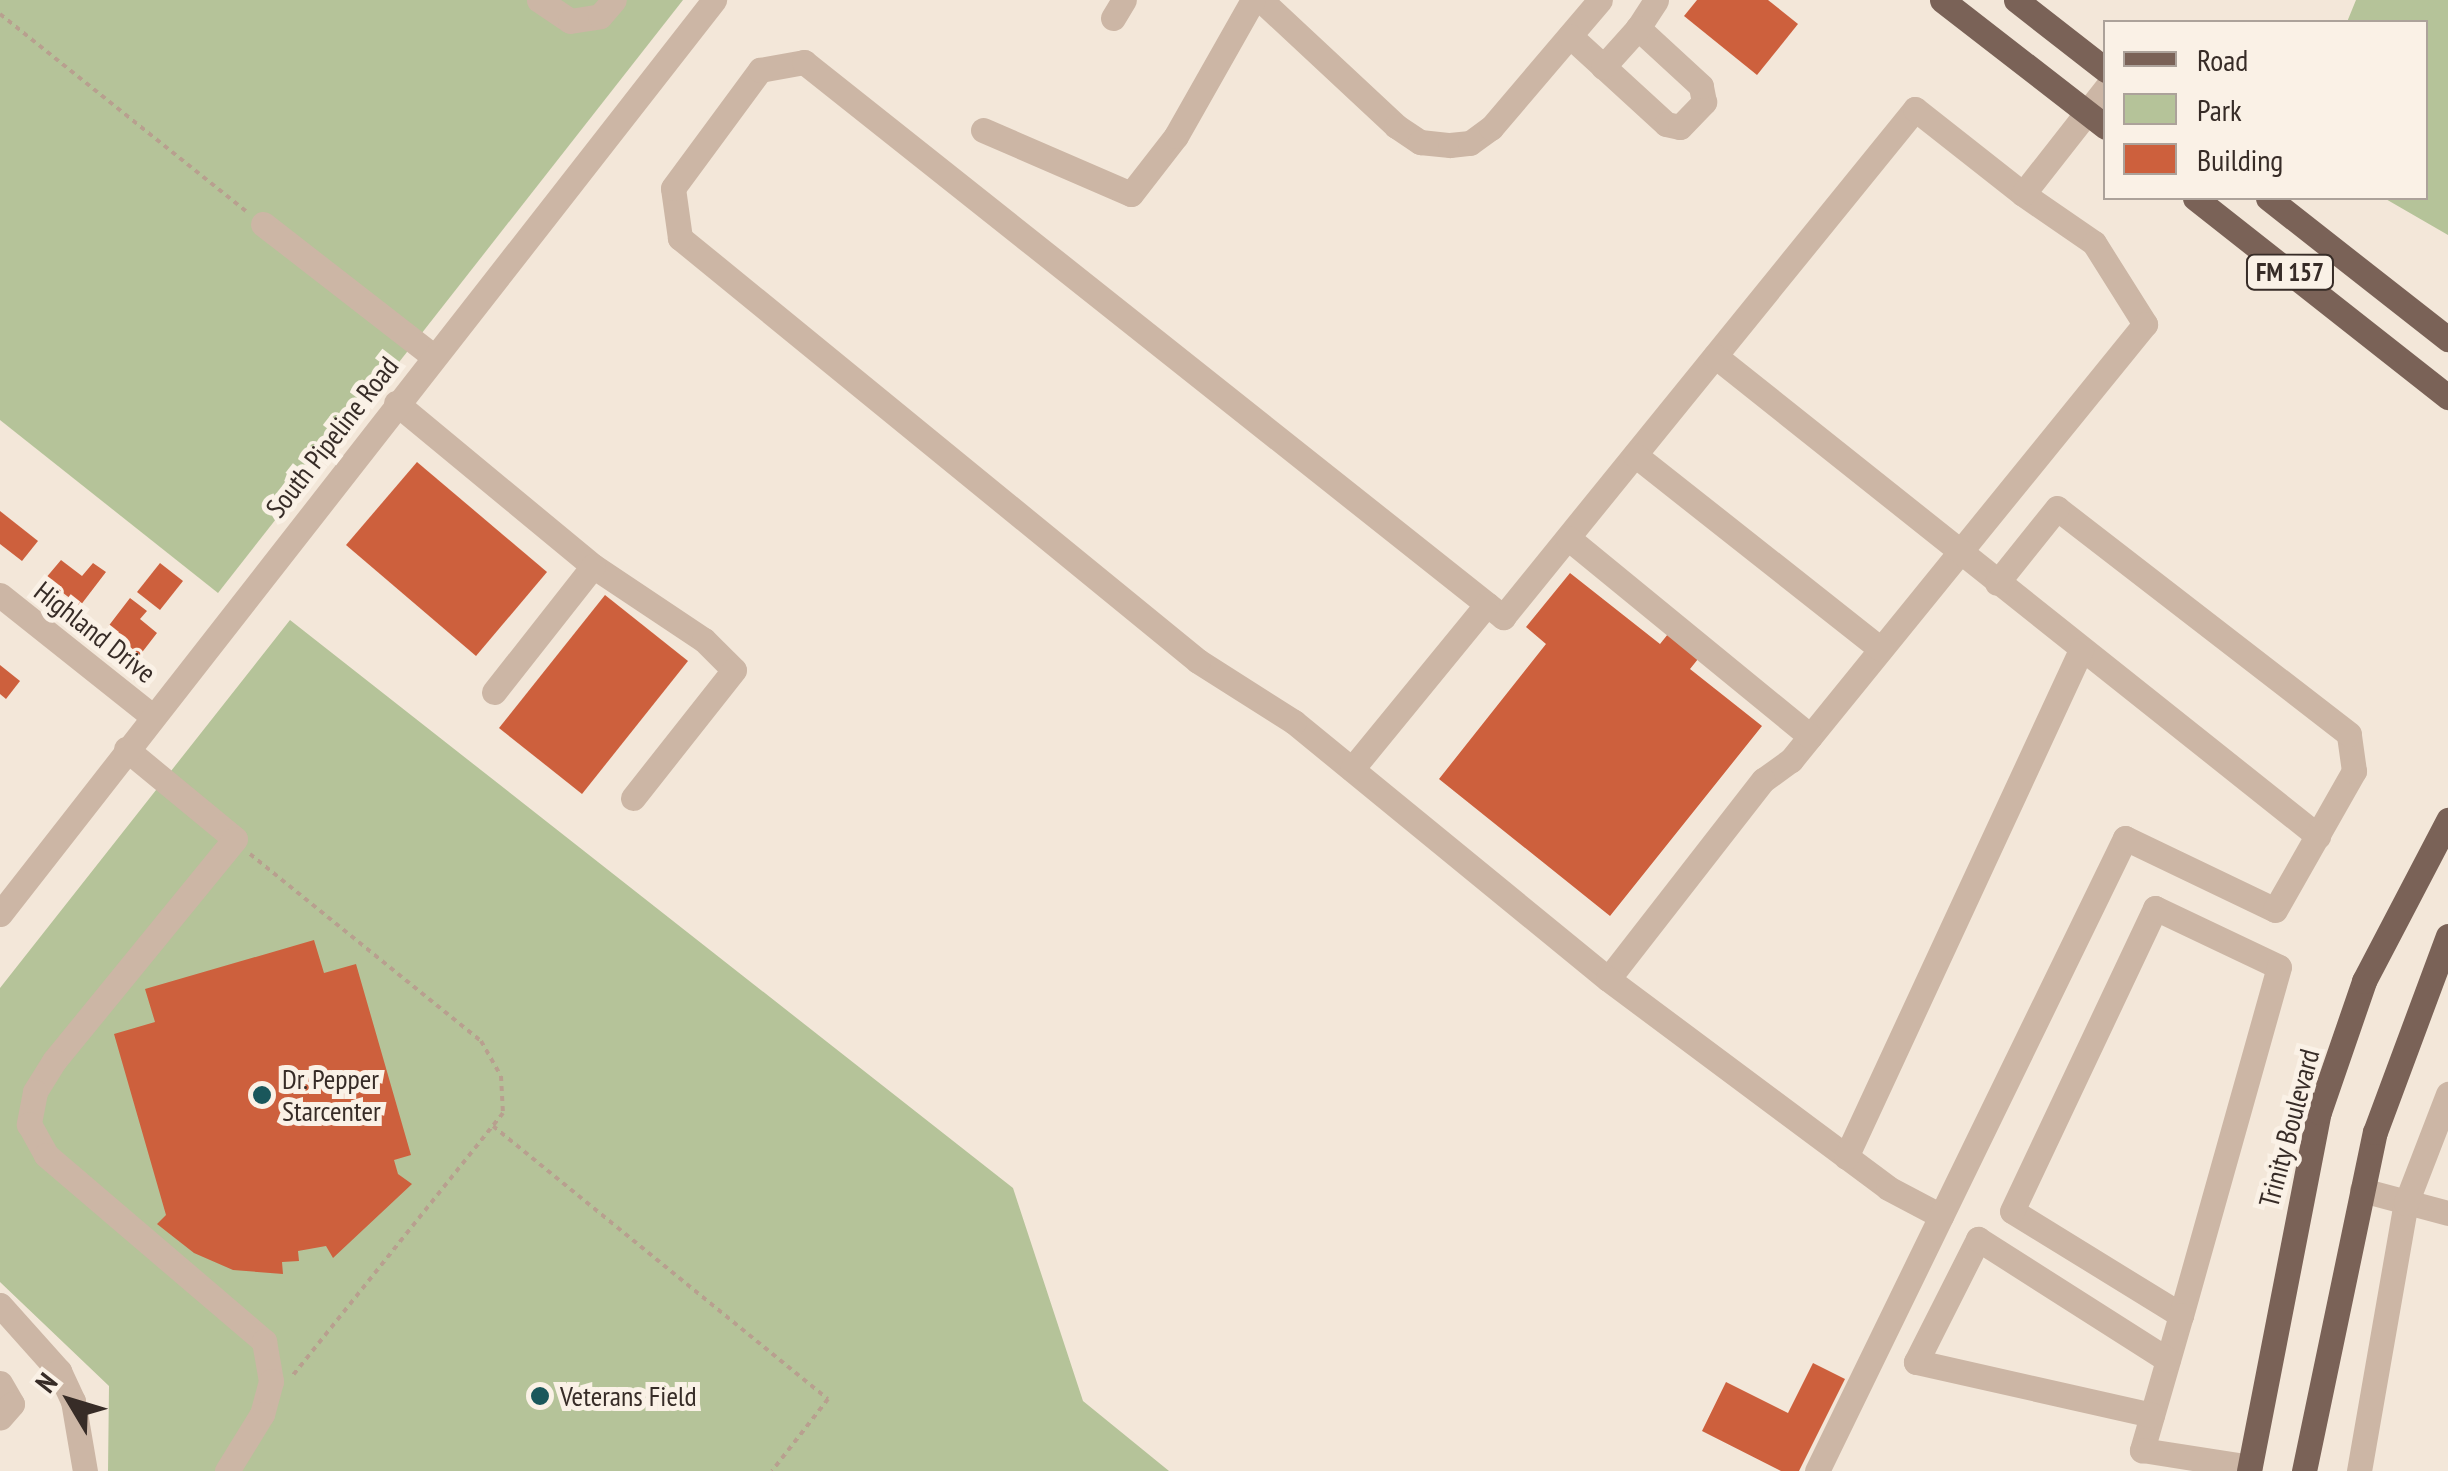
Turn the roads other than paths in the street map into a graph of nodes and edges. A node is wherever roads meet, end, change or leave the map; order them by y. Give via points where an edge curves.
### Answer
1 (539, 0) edge
2 (614, 0) edge
3 (714, 0) edge
4 (1252, 0) edge
5 (1262, 0) edge
6 (1600, 0) edge
7 (1656, 0) edge
8 (1942, 0) edge
9 (2016, 0) edge
10 (1638, 28) junction
11 (1570, 36) junction
12 (1603, 66) junction
13 (2103, 68) edge
14 (2096, 119) edge
15 (983, 130) dead end
16 (2023, 194) junction
17 (2199, 200) edge
18 (2271, 200) edge
19 (263, 224) road end
20 (2448, 338) edge
21 (434, 356) junction
22 (1715, 356) junction
23 (2448, 397) edge
24 (396, 404) junction
25 (1635, 455) junction
26 (1568, 538) junction
27 (1958, 553) junction
28 (592, 566) junction
29 (1996, 583) junction
30 (0, 595) edge
31 (1487, 604) junction
32 (1881, 648) junction
33 (2080, 650) junction
34 (494, 692) dead end
35 (152, 716) junction
36 (1810, 736) junction
37 (126, 748) junction
38 (1352, 770) junction
39 (633, 798) dead end
40 (2448, 820) edge
41 (2318, 836) junction
42 (0, 914) edge
43 (2448, 936) edge
44 (1608, 978) junction
45 (2448, 1094) edge
46 (1846, 1157) junction
47 (2362, 1190) junction
48 (2406, 1203) junction
49 (2448, 1214) edge
50 (1941, 1216) junction
51 (1, 1309) edge
52 (2180, 1314) junction
53 (2168, 1360) junction
54 (0, 1383) edge
55 (2152, 1415) junction
56 (0, 1418) edge
57 (2170, 1463) edge
58 (2254, 1470) edge
59 (85, 1471) edge
60 (227, 1471) edge
61 (1817, 1471) edge
62 (2304, 1471) edge
63 (2358, 1471) edge

1 - 2 street via 570,21 600,16
3 - 21 street, South Pipeline Road
4 - 15 street via 1176,136 1132,194
5 - 11 street via 1347,85 1420,142 1470,143 1492,128
6 - 11 street
7 - 10 street
8 - 14 main road
9 - 13 main road
10 - 12 street
10 - 12 street via 1701,86 1704,102 1680,126 1666,124
11 - 12 street
14 - 16 street
16 - 22 street via 1915,108
16 - 27 street via 2094,243 2144,324
17 - 23 main road, FM 157
18 - 20 main road, FM 157
19 - 21 street
21 - 24 street, South Pipeline Road
22 - 25 street
22 - 27 street
24 - 28 street
24 - 35 street, South Pipeline Road
25 - 26 street
25 - 32 street
26 - 31 street via 1504,617
26 - 36 street
27 - 29 street
27 - 32 street
28 - 34 street
28 - 39 street via 704,640 734,670
29 - 33 street
29 - 41 street via 2058,508 2349,734 2354,771
30 - 35 street, Highland Drive
31 - 38 street
31 - 38 street via 804,62 760,70 673,188 680,238 1198,661 1294,722
32 - 36 street
33 - 41 street
33 - 46 street
35 - 37 street, South Pipeline Road
36 - 44 street via 1763,780
37 - 42 street, South Pipeline Road
37 - 60 street via 235,839 54,1061 35,1092 29,1124 46,1155 264,1341 271,1382 262,1414
38 - 44 street
40 - 58 main road, Trinity Boulevard via 2364,981 2319,1112
41 - 50 street via 2275,910 2125,838
43 - 47 main road via 2375,1132
44 - 46 street
45 - 48 street
46 - 50 street
47 - 48 street
47 - 62 main road
48 - 49 street
48 - 63 street
50 - 61 street
51 - 59 street via 59,1370 73,1401
52 - 52 street via 2279,967 2155,908 2012,1211
52 - 53 street
53 - 55 street
53 - 55 street via 1978,1239 1916,1362
54 - 56 street via 12,1404
55 - 57 street via 2142,1450
57 - 58 street

